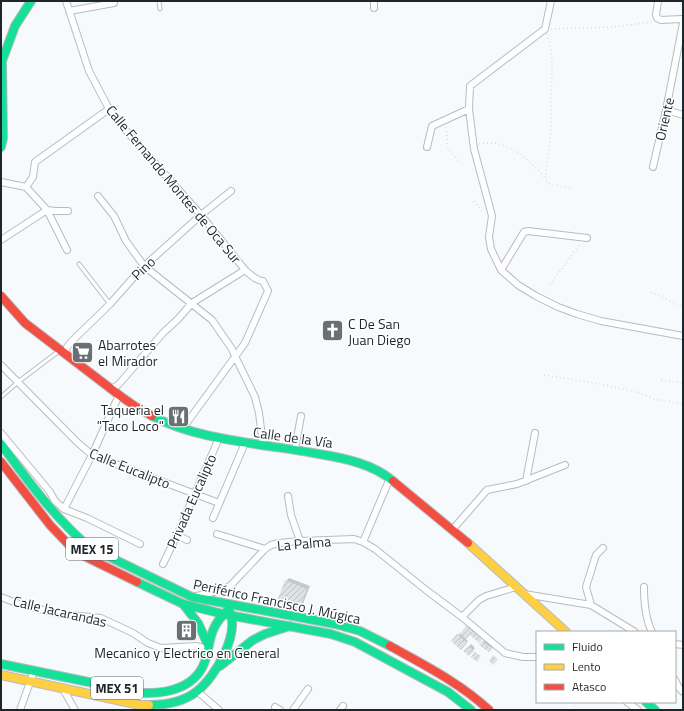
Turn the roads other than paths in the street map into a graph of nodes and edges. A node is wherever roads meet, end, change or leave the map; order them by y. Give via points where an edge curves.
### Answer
1 (66, 1) edge
2 (114, 1) edge
3 (159, 1) edge
4 (374, 1) edge
5 (551, 1) edge
6 (658, 1) edge
7 (30, 2) edge
8 (374, 8) dead end
9 (160, 9) dead end
10 (69, 11) junction
11 (683, 22) edge
12 (2, 60) edge
13 (109, 109) junction
14 (469, 109) junction
15 (666, 110) junction
16 (683, 115) edge
17 (1, 147) edge
18 (427, 147) dead end
19 (653, 167) dead end
20 (1, 182) edge
21 (26, 187) junction
22 (231, 191) dead end
23 (98, 196) dead end
24 (47, 210) junction
25 (68, 211) dead end
26 (202, 215) junction
27 (585, 238) road end
28 (1, 240) edge
29 (67, 250) dead end
30 (79, 264) dead end
31 (144, 266) junction
32 (245, 270) junction
33 (501, 270) junction
34 (1, 296) edge
35 (192, 303) junction
36 (110, 304) junction
37 (683, 336) edge
38 (63, 351) junction
39 (234, 356) junction
40 (1, 365) edge
41 (18, 382) junction
42 (112, 388) junction
43 (119, 395) junction
44 (1, 397) edge
45 (301, 416) dead end
46 (183, 428) junction
47 (535, 433) dead end
48 (1, 434) edge
49 (219, 438) junction
50 (245, 443) junction
51 (1, 444) edge
52 (263, 445) junction
53 (295, 449) junction
54 (92, 455) junction
55 (1, 462) edge
56 (565, 465) dead end
57 (390, 478) junction
58 (526, 480) junction
59 (50, 492) junction
60 (195, 494) junction
61 (288, 496) dead end
62 (42, 498) junction
63 (219, 503) junction
64 (64, 509) junction
65 (213, 518) dead end
66 (453, 528) junction
67 (216, 534) dead end
68 (177, 536) junction
69 (187, 540) dead end
70 (300, 541) junction
71 (363, 542) junction
72 (140, 544) dead end
73 (603, 548) dead end
74 (265, 549) junction
75 (164, 564) dead end
76 (516, 587) junction
77 (644, 587) dead end
78 (524, 594) junction
79 (1, 597) edge
80 (192, 598) junction
81 (221, 603) junction
82 (183, 604) junction
83 (591, 605) junction
84 (239, 606) junction
85 (228, 613) junction
86 (462, 617) junction
87 (291, 625) junction
88 (565, 631) edge
89 (633, 631) edge
90 (651, 631) edge
91 (208, 647) junction
92 (536, 657) edge
93 (1, 664) edge
94 (216, 669) junction
95 (34, 671) junction
96 (1, 675) edge
97 (30, 681) junction
98 (676, 682) edge
99 (63, 689) junction
100 (308, 689) dead end
101 (197, 691) junction
102 (683, 692) edge
103 (628, 703) edge
104 (647, 703) edge
105 (20, 710) edge
106 (75, 710) edge
107 (219, 710) edge
108 (293, 710) edge
109 (471, 710) edge
110 (489, 710) edge
111 (638, 710) edge
112 (655, 710) edge

1 - 10 street, Calle Fernando Montes de Oca Sur
2 - 10 street
3 - 9 lane
4 - 8 street
5 - 14 street via 545,29 470,86
6 - 11 street, Oriente via 658,18 682,19
7 - 12 main road via 15,26
10 - 13 street, Calle Fernando Montes de Oca Sur via 88,71
11 - 15 street, Oriente
12 - 17 main road
13 - 21 street via 35,162 33,177
13 - 26 street, Calle Fernando Montes de Oca Sur
14 - 18 street via 432,126
14 - 33 street via 473,145 490,203 491,248
15 - 16 street
15 - 19 street, Oriente
20 - 21 street
21 - 24 street
22 - 26 street, Pino
23 - 31 street via 114,216 126,241
24 - 25 street
24 - 28 street
24 - 29 street
26 - 31 street, Pino
26 - 32 street, Calle Fernando Montes de Oca Sur
27 - 33 street via 524,232
30 - 36 lane
31 - 35 street
31 - 36 street, Pino
32 - 35 street
32 - 39 street, Calle Fernando Montes de Oca Sur via 253,278 263,281 268,290 245,344
33 - 37 street via 536,296 576,314
34 - 38 main road, Calle de la Vía via 26,323
35 - 39 street via 212,320 232,348
35 - 42 street via 119,384
36 - 38 street, Pino
38 - 41 lane
38 - 42 main road, Calle de la Vía
39 - 46 street
39 - 52 street via 255,397
40 - 41 street, Calle Eucalipto
41 - 44 lane
41 - 54 street, Calle Eucalipto
42 - 43 main road, Calle de la Vía
43 - 46 main road, Calle de la Vía via 160,420
43 - 54 street
45 - 53 street
46 - 49 main road, Calle de la Vía
47 - 58 street
48 - 59 street
49 - 50 main road, Calle de la Vía
49 - 60 street, Privada Eucalipto
50 - 52 main road, Calle de la Vía
50 - 63 street
51 - 62 main road, Periférico Francisco J. Múgica / MEX 15
52 - 53 main road, Calle de la Vía
53 - 57 main road, Calle de la Vía via 348,459
54 - 60 street, Calle Eucalipto
54 - 64 street
55 - 82 main road, Periférico Francisco J. Múgica / MEX 15 via 50,525 70,546 103,566
56 - 58 street
57 - 66 main road, Calle de la Vía
57 - 71 street
58 - 66 street via 487,490
59 - 62 street
59 - 64 street
60 - 63 street, Calle Eucalipto
60 - 68 street, Privada Eucalipto
61 - 70 street
62 - 80 main road, Periférico Francisco J. Múgica / MEX 15 via 66,527 89,547
63 - 65 street
64 - 72 street
66 - 76 main road, Calle de la Vía
67 - 74 street
68 - 69 street
68 - 75 street, Privada Eucalipto
70 - 71 street, La Palma via 354,539
70 - 74 street, La Palma via 279,543
71 - 86 street
73 - 83 street via 596,555 586,587
74 - 80 street, La Palma via 231,585
76 - 78 main road, Calle de la Vía
76 - 86 street via 486,596
77 - 90 street via 645,612
78 - 83 street
78 - 88 main road, Calle de la Vía
79 - 91 street, Calle Jacarandas via 60,614 101,618 161,648
80 - 81 main road, Periférico Francisco J. Múgica / MEX 15
81 - 84 main road, Periférico Francisco J. Múgica / MEX 15
81 - 85 main road
82 - 85 main road, Periférico Francisco J. Múgica / MEX 15
82 - 91 main road via 203,631
83 - 89 street
84 - 85 main road
84 - 110 main road, Periférico Francisco J. Múgica / MEX 15 via 360,631 440,674
85 - 87 main road, Periférico Francisco J. Múgica / MEX 15
85 - 91 main road, MEX 51 via 216,625
85 - 94 main road, MEX 51 via 232,625 229,641
86 - 92 street via 505,653
87 - 94 main road via 253,640
87 - 109 main road, Periférico Francisco J. Múgica / MEX 15 via 331,634 368,648 448,692
91 - 95 main road, MEX 51 via 206,660 197,676 182,688 163,693 142,693
93 - 95 main road, MEX 51
94 - 101 main road, MEX 51
95 - 97 street
96 - 97 main road, MEX 51
97 - 99 main road, MEX 51
97 - 105 street
98 - 102 street
99 - 101 main road, MEX 51 via 156,706 177,702
99 - 106 street
100 - 108 street
101 - 107 street
103 - 111 street
104 - 112 main road

